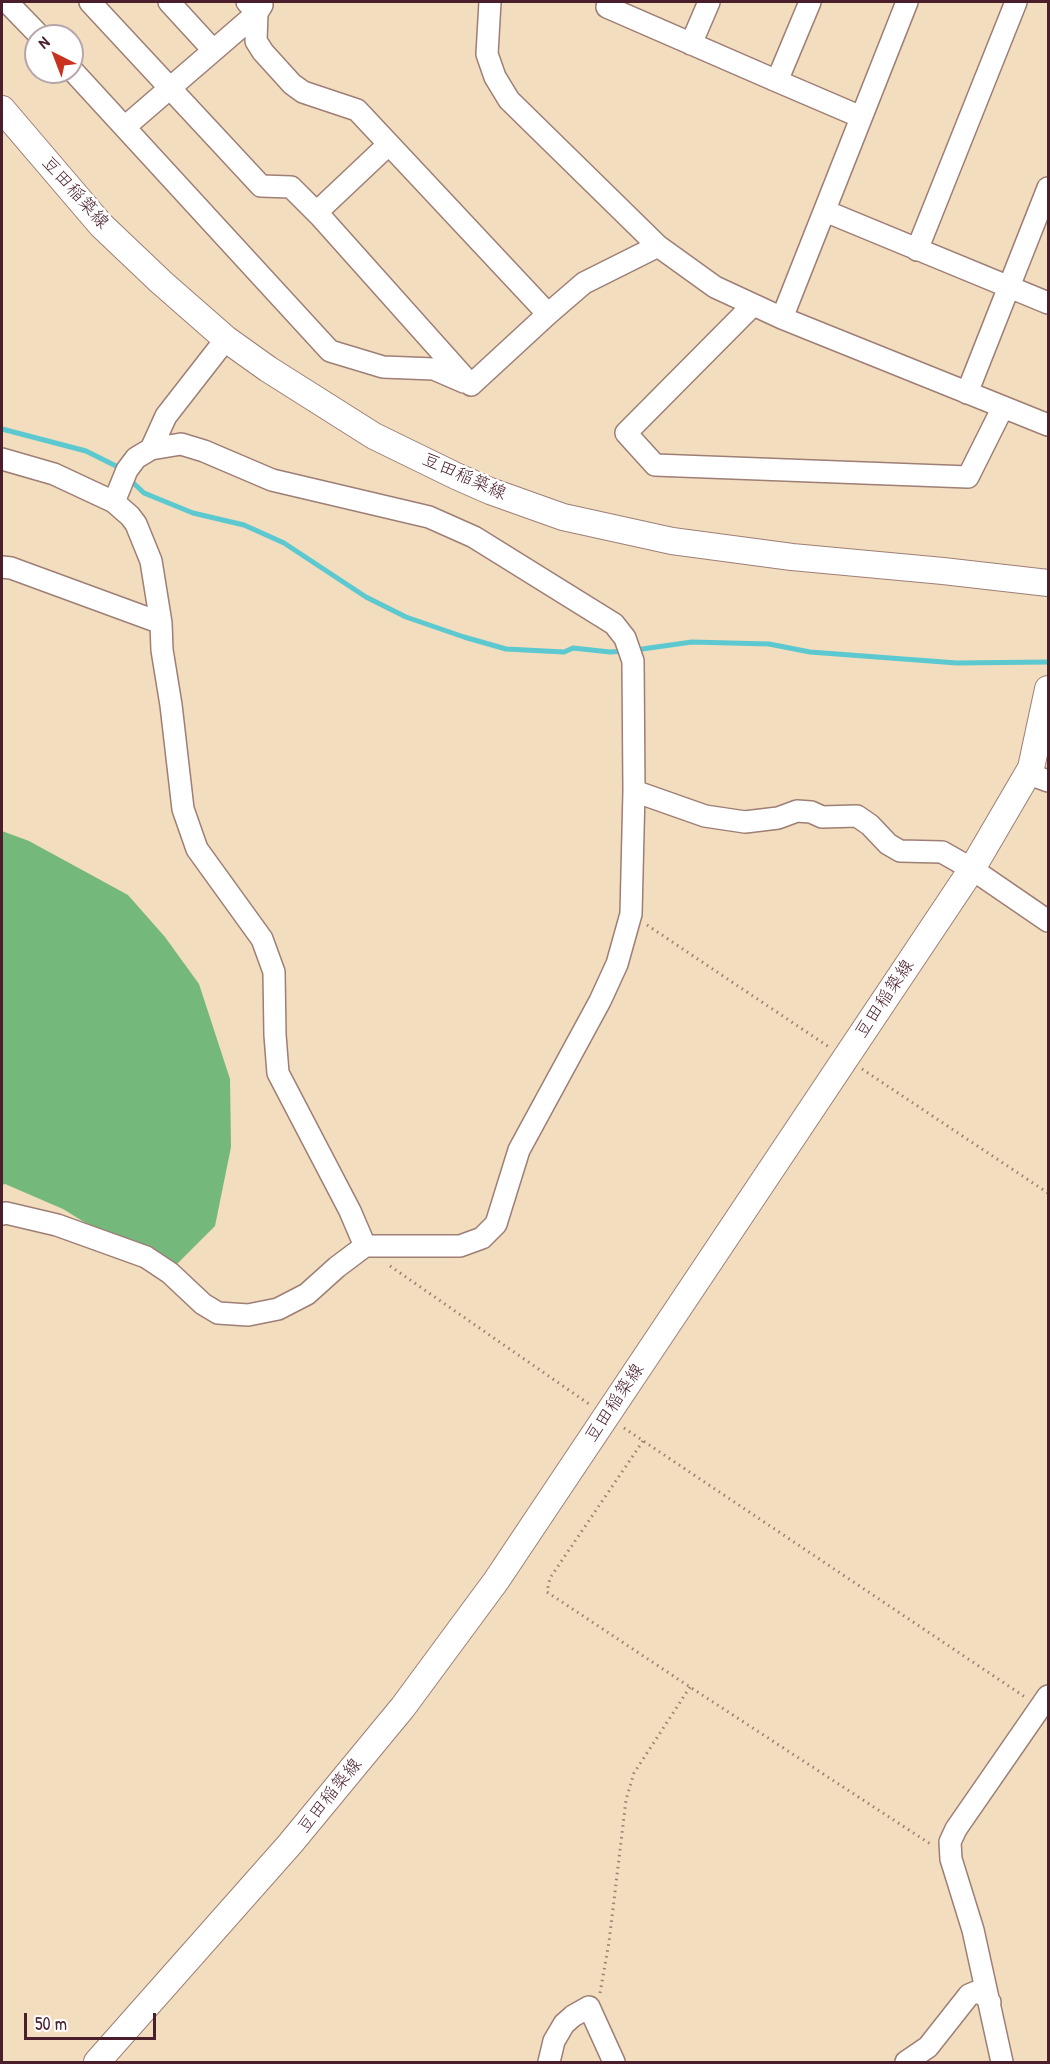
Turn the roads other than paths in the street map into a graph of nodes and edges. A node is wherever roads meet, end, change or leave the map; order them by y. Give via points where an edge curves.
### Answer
1 (90, 2) edge
2 (169, 2) edge
3 (490, 2) edge
4 (610, 2) edge
5 (709, 2) edge
6 (810, 2) edge
7 (907, 2) edge
8 (1016, 2) edge
9 (18, 5) edge
10 (256, 5) edge
11 (31, 24) edge
12 (692, 44) junction
13 (213, 50) junction
14 (777, 81) junction
15 (84, 82) edge
16 (169, 87) junction
17 (2, 109) edge
18 (861, 117) junction
19 (126, 126) junction
20 (389, 144) junction
21 (1048, 188) edge
22 (825, 211) junction
23 (317, 212) junction
24 (658, 246) junction
25 (917, 250) junction
26 (1009, 288) junction
27 (1048, 303) edge
28 (753, 305) junction
29 (548, 314) junction
30 (782, 318) junction
31 (226, 339) junction
32 (471, 385) junction
33 (968, 393) junction
34 (1003, 407) junction
35 (1048, 425) edge
36 (151, 449) junction
37 (2, 459) edge
38 (114, 502) junction
39 (2, 567) edge
40 (1048, 584) edge
41 (161, 623) junction
42 (1048, 689) edge
43 (1036, 774) edge
44 (634, 791) junction
45 (972, 869) junction
46 (1048, 921) edge
47 (2, 1214) edge
48 (365, 1246) junction
49 (1044, 1702) edge
50 (990, 2002) junction
51 (97, 2062) edge
52 (549, 2062) edge
53 (614, 2062) edge
54 (906, 2062) edge
55 (1002, 2062) edge

1 - 16 street
2 - 13 street
3 - 24 street via 487,54 509,100
4 - 12 street via 607,7
5 - 12 street
6 - 14 street
7 - 18 street
8 - 25 street
9 - 11 street
10 - 13 street
10 - 20 street via 256,41 292,84 303,92 357,110
12 - 14 street
13 - 16 street
14 - 18 street
15 - 19 street
16 - 19 street
16 - 23 street via 261,186 291,187
17 - 31 main road, 豆田稲築線 via 101,225
18 - 22 street
19 - 32 street via 330,351 383,368 434,369
20 - 23 street
20 - 29 street
21 - 26 street
22 - 25 street
22 - 30 street
23 - 32 street
24 - 28 street via 715,287
24 - 29 street via 584,282
25 - 26 street
26 - 27 street
26 - 33 street
28 - 30 street
28 - 34 street via 626,433 655,465 968,477
29 - 32 street
30 - 33 street
31 - 36 street via 166,416
31 - 40 main road, 豆田稲築線 via 374,436 482,487 563,517 672,541 792,558
33 - 34 street
34 - 35 street
36 - 38 street via 136,458 127,470
36 - 44 street via 181,444 272,480 429,517 474,537 614,624 625,638 633,661
37 - 38 street via 54,474
38 - 41 street via 130,516 143,540 151,561
39 - 41 street
41 - 48 street via 183,809 197,849 262,939 274,972 278,1073
42 - 43 main road, 豆田稲築線
43 - 45 main road, 豆田稲築線
44 - 45 street via 705,816 745,822 797,811 822,817 857,816 900,851 942,852
44 - 48 street via 631,914 617,964 519,1150 496,1224 482,1238 460,1246
45 - 46 street
45 - 51 main road, 豆田稲築線 via 496,1581 404,1707 290,1844
47 - 48 street via 57,1225 146,1257 218,1313 248,1316 278,1309 307,1294
49 - 50 street via 950,1842
50 - 54 street via 976,1992 969,1995 928,2047
50 - 55 street
52 - 53 street via 554,2041 564,2024 590,2007

